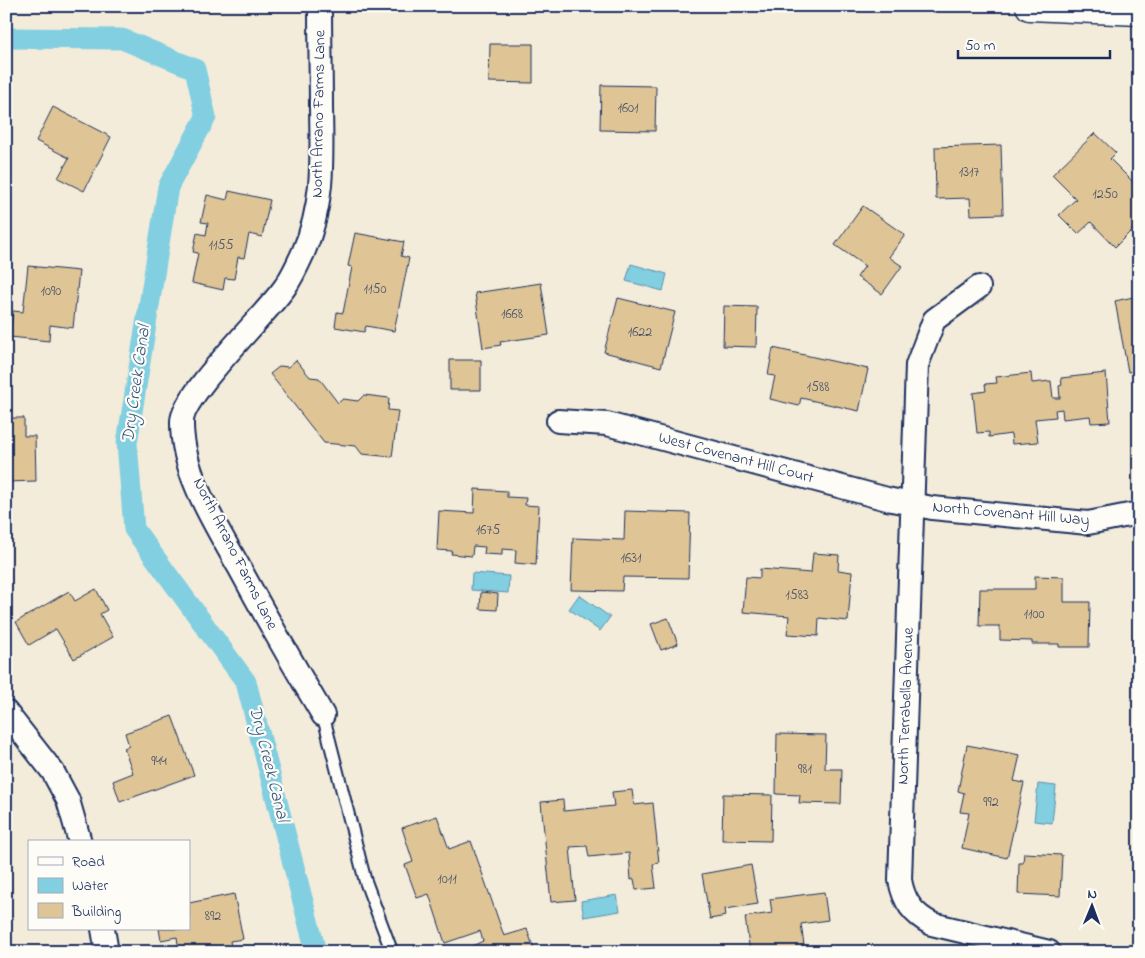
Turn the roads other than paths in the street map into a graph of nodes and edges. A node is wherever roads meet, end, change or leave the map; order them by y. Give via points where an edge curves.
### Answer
1 (320, 6) edge
2 (1030, 6) edge
3 (1139, 11) edge
4 (979, 287) dead end
5 (558, 421) dead end
6 (912, 504) junction
7 (1139, 513) edge
8 (6, 712) edge
9 (323, 715) joint
10 (79, 840) edge
11 (103, 930) edge
12 (107, 952) edge
13 (392, 952) edge
14 (1049, 952) edge

1 - 9 street, North Arrano Farms Lane via 322,162 320,200 312,230 284,288 203,384 182,418 183,444 196,484 269,624
2 - 3 main road
4 - 6 street, North Terrabella Avenue via 934,320 917,365
5 - 6 street, West Covenant Hill Court via 607,424
6 - 7 street, North Covenant Hill Way via 1088,523
6 - 14 street, North Terrabella Avenue via 900,880 903,892 909,907 932,924
8 - 10 street via 53,772 68,800
9 - 13 lane via 365,880
11 - 12 street

